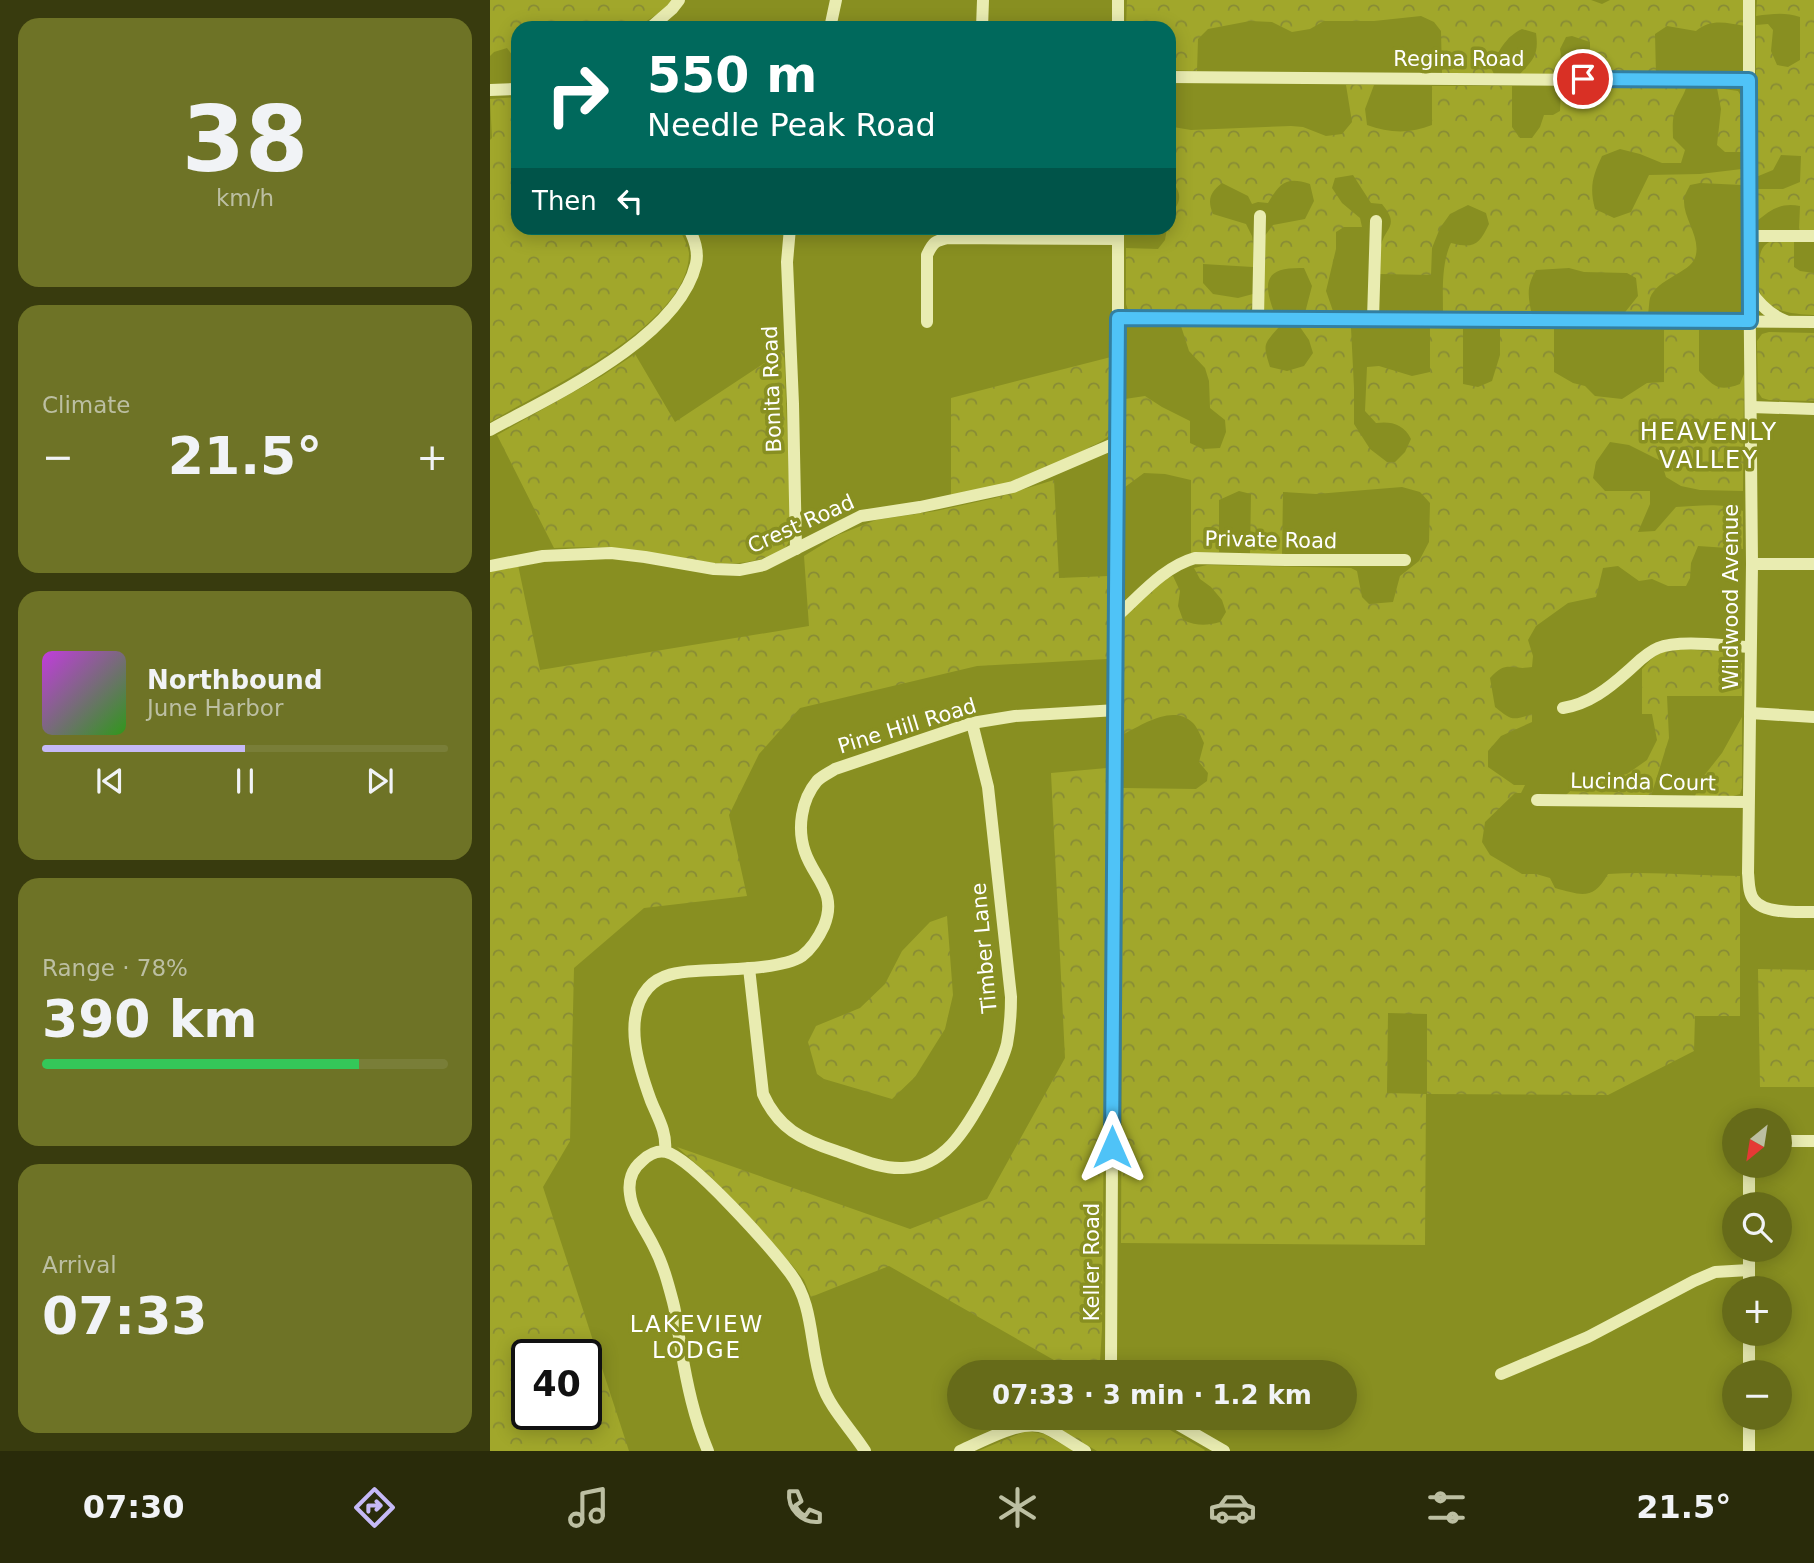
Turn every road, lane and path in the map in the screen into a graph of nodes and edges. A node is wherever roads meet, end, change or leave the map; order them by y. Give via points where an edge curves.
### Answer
1 (679, 0) edge
2 (836, 0) edge
3 (983, 0) edge
4 (1118, 0) edge
5 (1749, 0) edge
6 (658, 21) edge
7 (832, 21) edge
8 (982, 21) edge
9 (1118, 21) edge
10 (1176, 77) edge
11 (1749, 80) junction
12 (511, 89) edge
13 (490, 90) edge
14 (1260, 216) dead end
15 (1376, 221) dead end
16 (692, 235) edge
17 (789, 235) edge
18 (1033, 235) edge
19 (1118, 235) edge
20 (1749, 236) junction
21 (1814, 236) edge
22 (1750, 289) junction
23 (1118, 318) junction
24 (1258, 318) junction
25 (1373, 319) junction
26 (1750, 321) junction
27 (927, 322) dead end
28 (1790, 322) junction
29 (1814, 323) edge
30 (1751, 407) junction
31 (1814, 408) edge
32 (490, 430) edge
33 (1118, 442) junction
34 (796, 549) junction
35 (1405, 560) dead end
36 (1752, 564) junction
37 (1814, 564) edge
38 (490, 566) edge
39 (1115, 618) junction
40 (1750, 647) junction
41 (1563, 708) dead end
42 (1116, 710) junction
43 (1750, 713) junction
44 (1814, 717) edge
45 (972, 723) junction
46 (1537, 800) dead end
47 (1748, 802) junction
48 (1814, 912) edge
49 (749, 968) junction
50 (1792, 1141) edge
51 (1814, 1141) edge
52 (665, 1151) junction
53 (1749, 1262) edge
54 (1749, 1270) junction
55 (1749, 1276) edge
56 (1111, 1360) edge
57 (1501, 1374) dead end
58 (1188, 1430) edge
59 (1749, 1430) edge
60 (708, 1451) edge
61 (865, 1451) edge
62 (960, 1451) edge
63 (1085, 1451) edge
64 (1224, 1451) edge
65 (1749, 1451) edge

1 - 6 street
2 - 7 street
3 - 8 street
4 - 9 street
5 - 11 street, Wildwood Avenue
10 - 11 street, Regina Road
11 - 20 street, Wildwood Avenue
12 - 13 street
14 - 24 street
15 - 25 street
16 - 32 street via 696,262 689,282 658,323 602,368
17 - 34 street, Bonita Road
18 - 27 street via 936,241 928,255
19 - 23 street, Keller Road
20 - 21 street
20 - 22 street, Wildwood Avenue
22 - 26 street, Wildwood Avenue
22 - 28 street via 1761,305
23 - 24 street
23 - 33 street, Keller Road
24 - 25 street
25 - 26 street
26 - 28 street
26 - 30 street, Wildwood Avenue
28 - 29 street
30 - 31 street
30 - 36 street, Wildwood Avenue
33 - 34 street, Crest Road via 1013,487 861,516
33 - 39 street, Keller Road
34 - 38 street, Crest Road via 764,565 740,570 611,553 543,556
35 - 39 street, Private Road via 1195,558 1170,569
36 - 37 street
36 - 40 street, Wildwood Avenue
39 - 42 street, Keller Road
40 - 41 street via 1666,645 1648,653 1584,703
40 - 43 street, Wildwood Avenue
42 - 45 street, Pine Hill Road
42 - 56 street, Keller Road
43 - 44 street
43 - 47 street, Wildwood Avenue
45 - 49 street, Pine Hill Road via 835,769 818,780 806,799 801,834 805,853 826,890 824,924 802,956
45 - 49 street, Timber Lane via 988,787 1011,1021 998,1069 955,1143 923,1164 884,1167 796,1135 770,1109 763,1094
46 - 47 street, Lucinda Court
47 - 48 street, Wildwood Avenue via 1748,873 1753,900 1773,910
49 - 52 street, Pine Hill Road via 661,977 638,1005 636,1048 665,1134
50 - 51 street
52 - 60 street via 636,1166 630,1194 656,1250 674,1305 692,1404
52 - 61 street via 703,1178 796,1281 807,1307 822,1387
53 - 54 street
54 - 55 street
54 - 57 street via 1715,1272 1588,1337
58 - 64 street
59 - 65 street
62 - 63 street via 1032,1425

